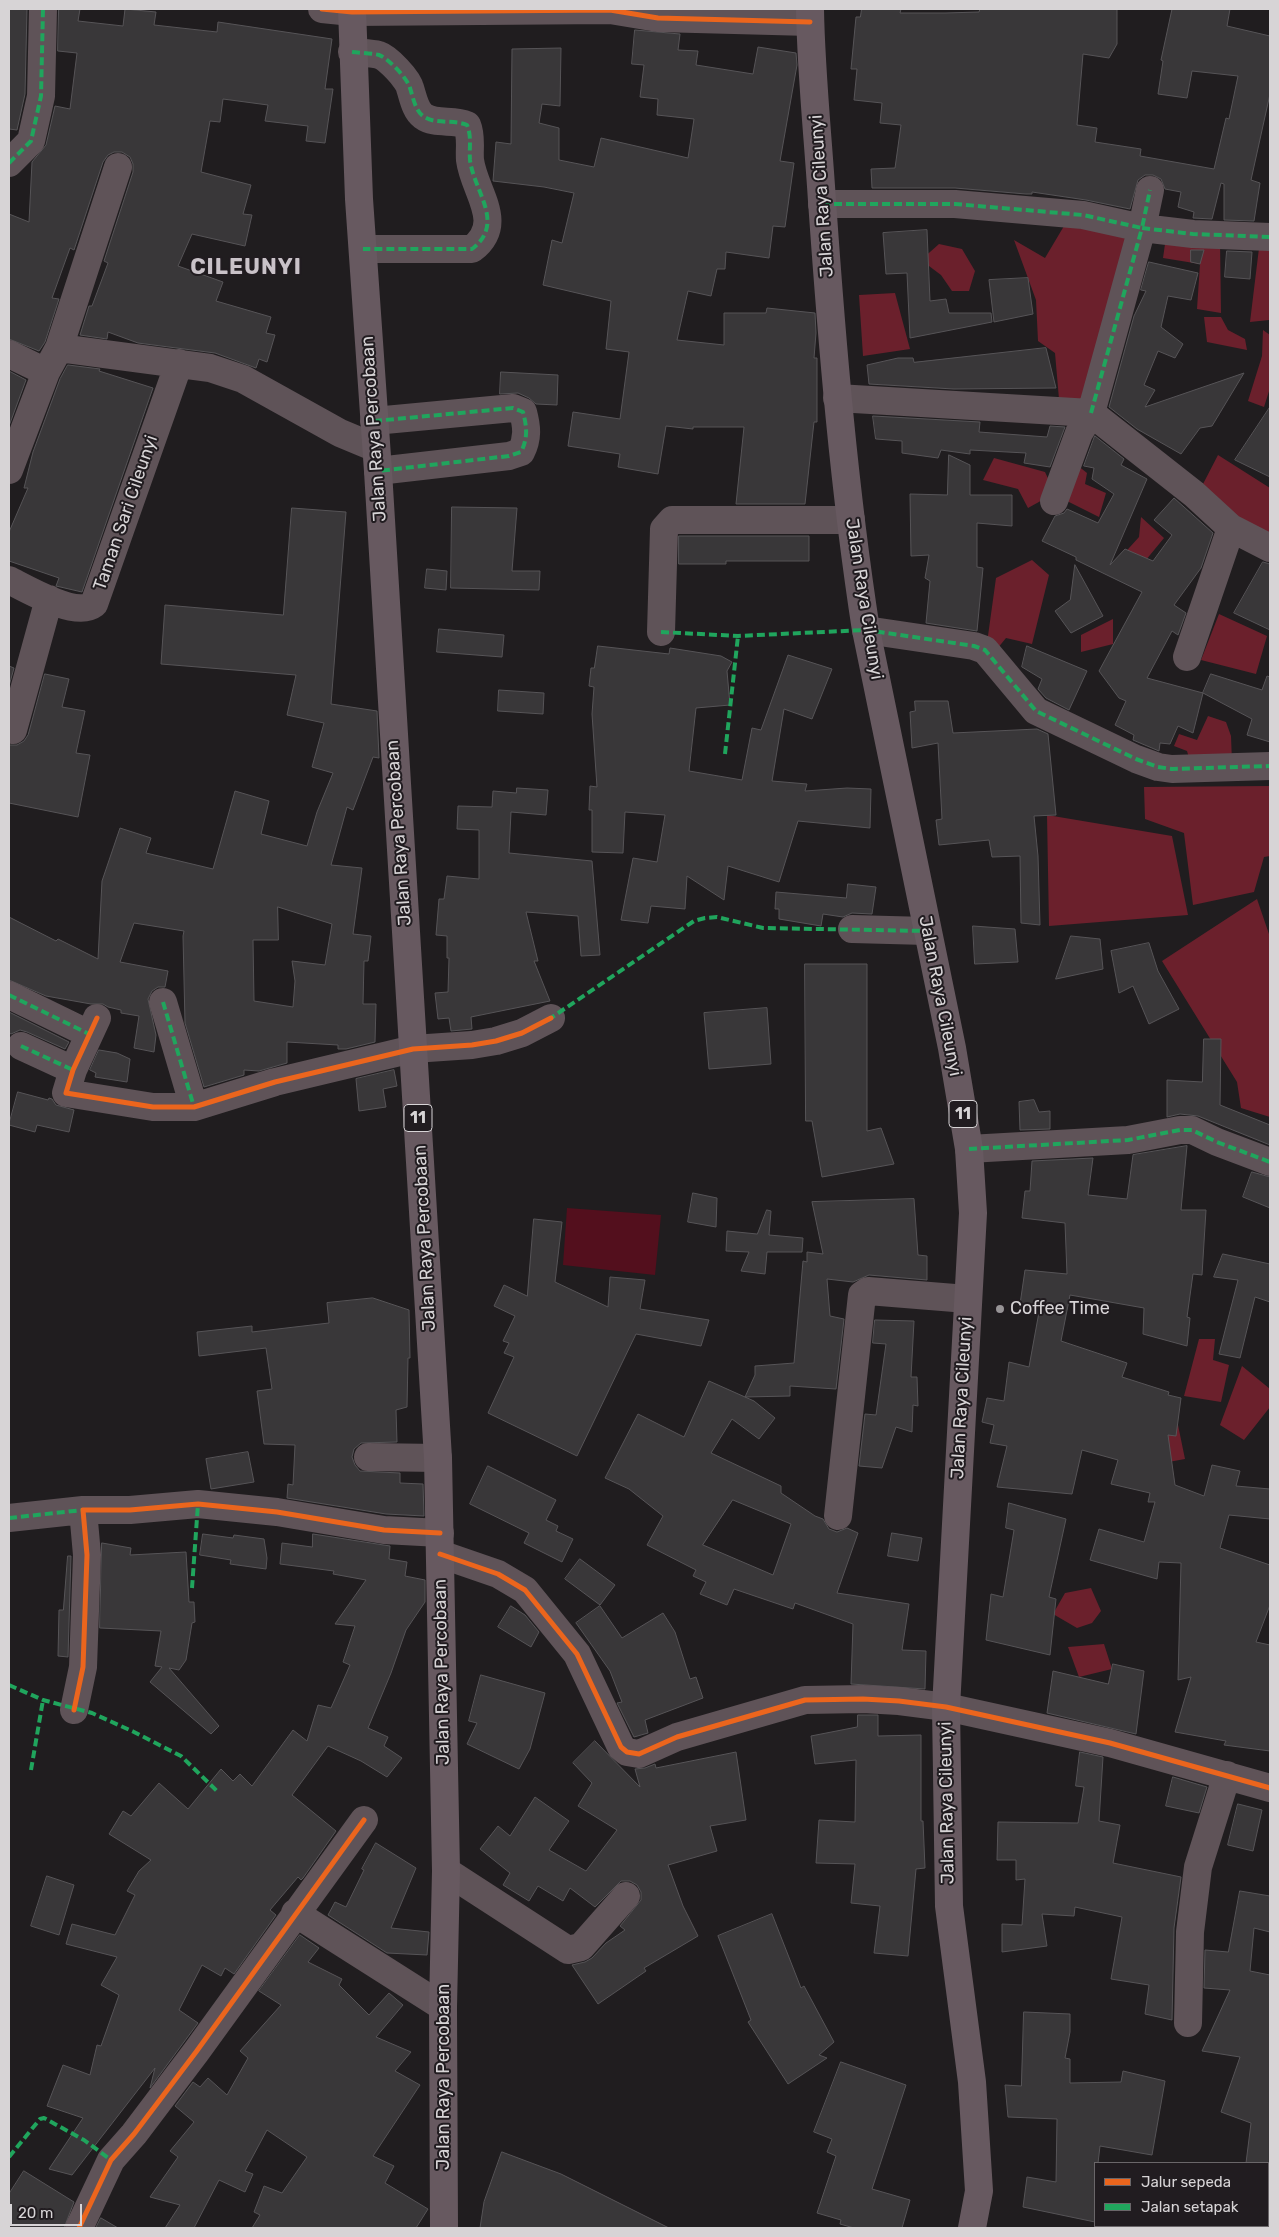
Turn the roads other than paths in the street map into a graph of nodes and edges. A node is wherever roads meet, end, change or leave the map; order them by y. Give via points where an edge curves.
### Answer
1 (43, 9) edge
2 (322, 9) edge
3 (352, 10) edge
4 (810, 15) edge
5 (352, 52) junction
6 (9, 163) edge
7 (118, 167) dead end
8 (1150, 190) dead end
9 (822, 204) junction
10 (1142, 228) junction
11 (1270, 237) edge
12 (362, 250) junction
13 (59, 348) junction
14 (9, 354) edge
15 (179, 363) junction
16 (46, 372) junction
17 (837, 398) junction
18 (1091, 413) junction
19 (374, 421) junction
20 (377, 459) junction
21 (9, 470) edge
22 (1054, 501) dead end
23 (851, 520) junction
24 (1231, 528) junction
25 (1270, 548) edge
26 (9, 580) edge
27 (49, 599) junction
28 (866, 630) junction
29 (661, 632) dead end
30 (1186, 657) dead end
31 (13, 730) dead end
32 (1270, 766) edge
33 (852, 929) dead end
34 (928, 931) junction
35 (9, 996) edge
36 (163, 1002) dead end
37 (551, 1018) dead end
38 (21, 1046) dead end
39 (413, 1049) junction
40 (73, 1070) junction
41 (194, 1107) junction
42 (969, 1149) junction
43 (1270, 1162) edge
44 (967, 1299) junction
45 (368, 1457) dead end
46 (438, 1458) junction
47 (83, 1510) junction
48 (838, 1516) dead end
49 (9, 1518) edge
50 (440, 1544) junction
51 (946, 1706) junction
52 (74, 1710) dead end
53 (1228, 1775) junction
54 (1270, 1788) edge
55 (364, 1820) dead end
56 (446, 1870) junction
57 (626, 1896) dead end
58 (295, 1913) junction
59 (443, 2007) junction
60 (1188, 2023) dead end
61 (79, 2228) edge
62 (444, 2228) edge
63 (972, 2228) edge

1 - 6 street via 40,96 31,141
2 - 3 street
3 - 4 street via 610,10 658,18
3 - 5 highway, Jalan Raya Percobaan / 11
4 - 9 highway, Jalan Raya Cileunyi / 11
5 - 12 highway, Jalan Raya Percobaan / 11
5 - 12 street via 381,55 408,80 421,115 431,120 467,125 472,168 487,214 487,232 472,249
7 - 13 street
8 - 10 street
9 - 10 street via 955,204 1083,215
9 - 17 highway, Jalan Raya Cileunyi / 11
10 - 11 street
10 - 18 street
12 - 19 highway, Jalan Raya Percobaan / 11
13 - 15 street
13 - 16 street
14 - 16 street
15 - 20 street via 210,368 243,379 340,432
15 - 27 street, Taman Sari Cileunyi via 94,604 81,609
16 - 21 street
17 - 18 street
17 - 23 highway, Jalan Raya Cileunyi / 11
18 - 22 street via 1079,433
18 - 24 street via 1194,494
19 - 20 highway, Jalan Raya Percobaan / 11
19 - 20 street via 514,408 523,412 526,424 526,441 521,452 509,456
20 - 39 highway, Jalan Raya Percobaan / 11
23 - 28 highway, Jalan Raya Cileunyi / 11
23 - 29 street via 672,520 664,529
24 - 25 street
24 - 30 street
26 - 27 street, Taman Sari Cileunyi
27 - 31 street
28 - 32 street via 985,650 1036,711 1158,767
28 - 34 highway, Jalan Raya Cileunyi / 11
33 - 34 street
34 - 42 highway, Jalan Raya Cileunyi / 11
35 - 40 street via 93,1026
36 - 41 street
37 - 39 street via 522,1033 496,1041
38 - 40 street
39 - 41 street via 275,1082
39 - 46 highway, Jalan Raya Percobaan / 11
40 - 41 street via 66,1093 153,1107
42 - 43 street via 1128,1140 1192,1130
42 - 44 highway, Jalan Raya Cileunyi / 11 via 973,1213
44 - 48 street via 868,1291 862,1295
44 - 51 highway, Jalan Raya Cileunyi / 11
45 - 46 street
46 - 50 highway, Jalan Raya Percobaan / 11
47 - 49 street
47 - 50 street via 198,1504 277,1512 384,1530
47 - 52 street via 87,1555 83,1667
50 - 51 street via 525,1590 577,1654 626,1752 639,1754 677,1736 805,1700 863,1699
50 - 56 highway, Jalan Raya Percobaan / 11
51 - 53 street via 1110,1743
51 - 63 highway, Jalan Raya Cileunyi / 11 via 949,1906 972,2082 979,2191
53 - 54 street
53 - 60 street via 1198,1867 1190,1932
55 - 58 street
56 - 57 street via 568,1950 581,1947
56 - 59 highway, Jalan Raya Percobaan / 11
58 - 59 street
58 - 61 street via 196,2052 111,2160
59 - 62 highway, Jalan Raya Percobaan / 11

